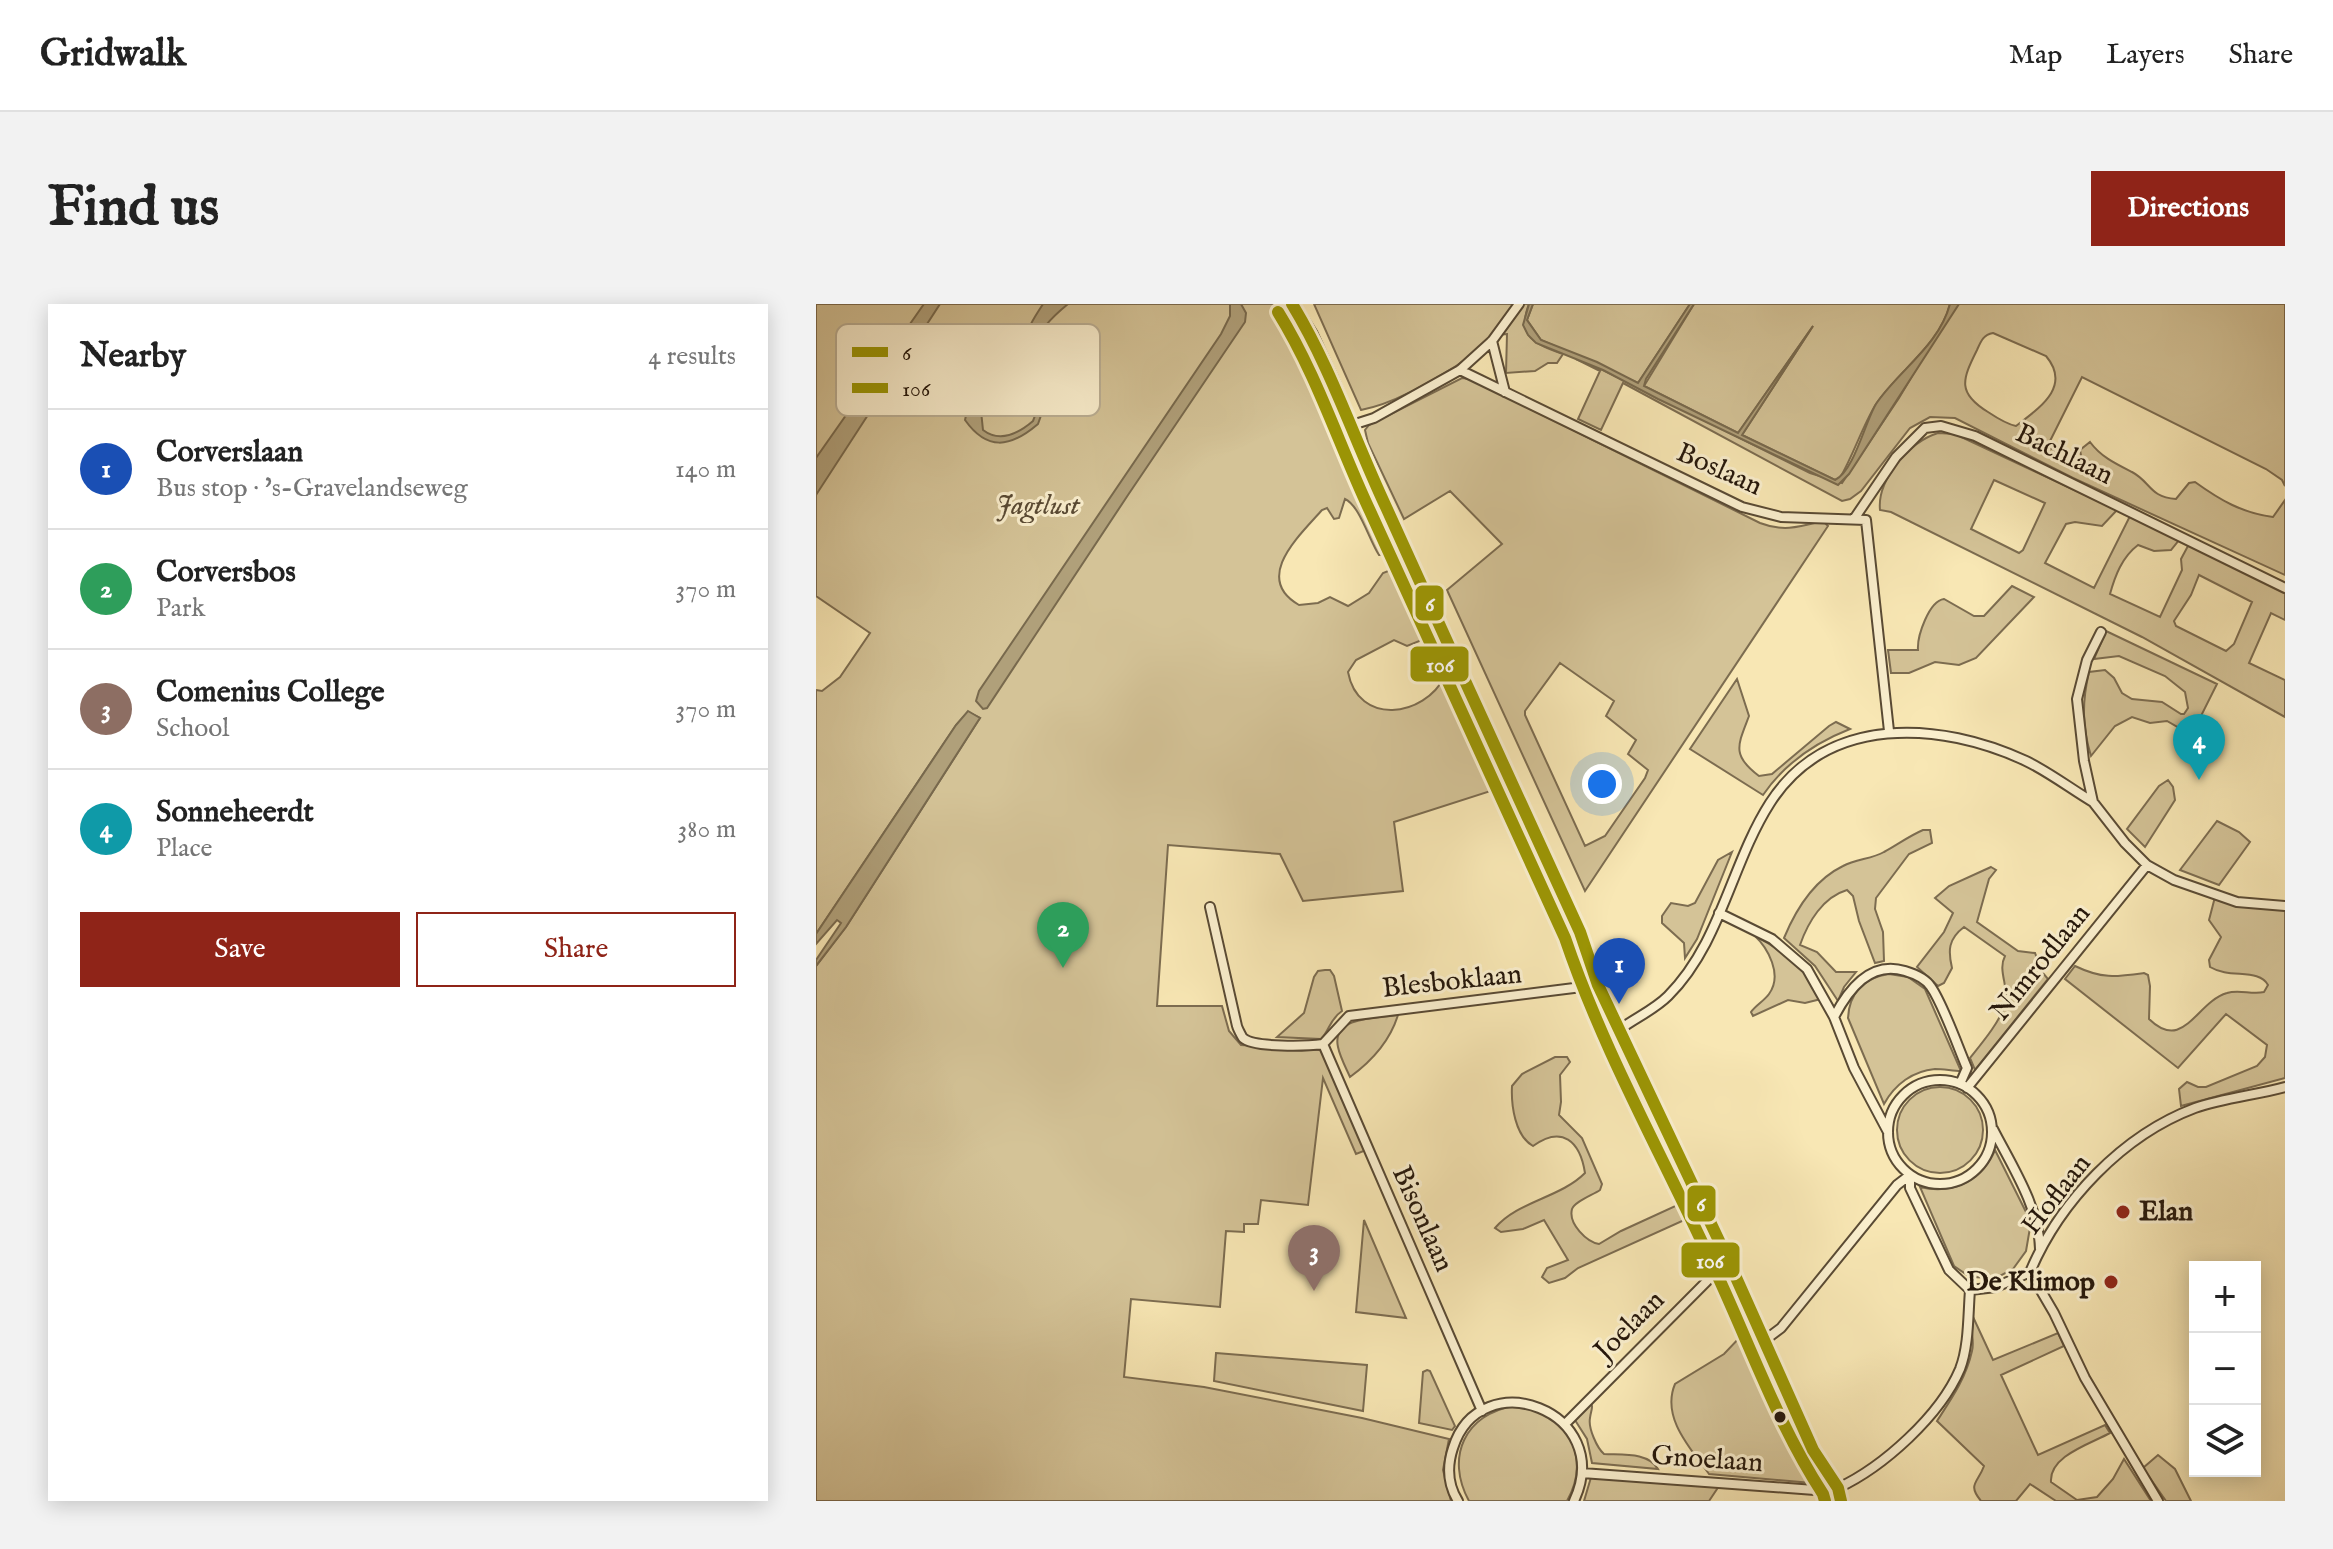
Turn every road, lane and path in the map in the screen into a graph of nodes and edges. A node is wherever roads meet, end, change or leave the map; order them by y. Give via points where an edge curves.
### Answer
1 (1292, 304) edge
2 (1519, 304) edge
3 (1492, 341) junction
4 (1460, 370) junction
5 (1505, 392) junction
6 (1349, 426) junction
7 (1854, 519) junction
8 (2285, 588) edge
9 (2101, 632) dead end
10 (1889, 731) junction
11 (2093, 802) junction
12 (2147, 865) junction
13 (2285, 906) edge
14 (1210, 907) dead end
15 (1719, 913) junction
16 (1598, 985) junction
17 (1834, 1017) junction
18 (1619, 1030) junction
19 (1323, 1044) junction
20 (1964, 1086) junction
21 (2285, 1087) edge
22 (1992, 1129) junction
23 (1888, 1132) junction
24 (1910, 1175) junction
25 (2040, 1250) junction
26 (1730, 1264) junction
27 (2030, 1272) junction
28 (1970, 1290) junction
29 (1765, 1340) junction
30 (1482, 1411) junction
31 (1565, 1424) junction
32 (1582, 1473) junction
33 (1835, 1495) edge
34 (1458, 1501) edge
35 (1574, 1501) edge
36 (2158, 1501) edge

1 - 6 street via 1311,335
2 - 3 street
3 - 4 street
3 - 5 street
4 - 5 street, Boslaan
4 - 6 street via 1374,418
5 - 7 street, Boslaan via 1742,507 1781,517
6 - 16 street via 1580,932
7 - 8 street, Bachlaan via 1896,457 1925,428 1941,426 1975,436
7 - 10 street via 1866,520
9 - 11 street via 2077,699
10 - 11 street via 1953,737 1989,747 2028,762
10 - 15 street via 1830,748 1795,772 1750,838
11 - 12 street
12 - 13 street via 2237,902
12 - 20 street, Nimrodlaan
14 - 19 street via 1242,1038 1254,1043
15 - 17 street via 1772,939 1807,969
15 - 18 street via 1686,975 1667,997
16 - 18 street
16 - 19 street, Blesboklaan via 1349,1016
17 - 20 street via 1846,993 1865,975 1888,968 1917,975 1931,986 1967,1068
17 - 23 street
18 - 26 street
19 - 30 street, Bisonlaan
20 - 22 street via 1984,1106
20 - 23 street via 1944,1081 1911,1089 1899,1101
21 - 25 street, Hoflaan via 2198,1107 2136,1139 2071,1204
22 - 24 street via 1981,1166 1966,1178 1928,1183
22 - 25 street via 2039,1228
23 - 24 street via 1892,1152
24 - 28 street via 1910,1188 1949,1270
24 - 29 street via 1781,1328
25 - 27 street, Hoflaan
26 - 29 street
26 - 31 street, Joelaan via 1722,1266
27 - 28 street, Hoflaan via 1996,1287
27 - 36 street
28 - 33 street via 1961,1367 1944,1398 1893,1451
29 - 33 street
30 - 31 street via 1503,1403 1525,1403 1547,1410
30 - 34 street via 1455,1440 1450,1458 1449,1476
31 - 32 street via 1581,1455
32 - 33 street, Gnoelaan
32 - 35 street

